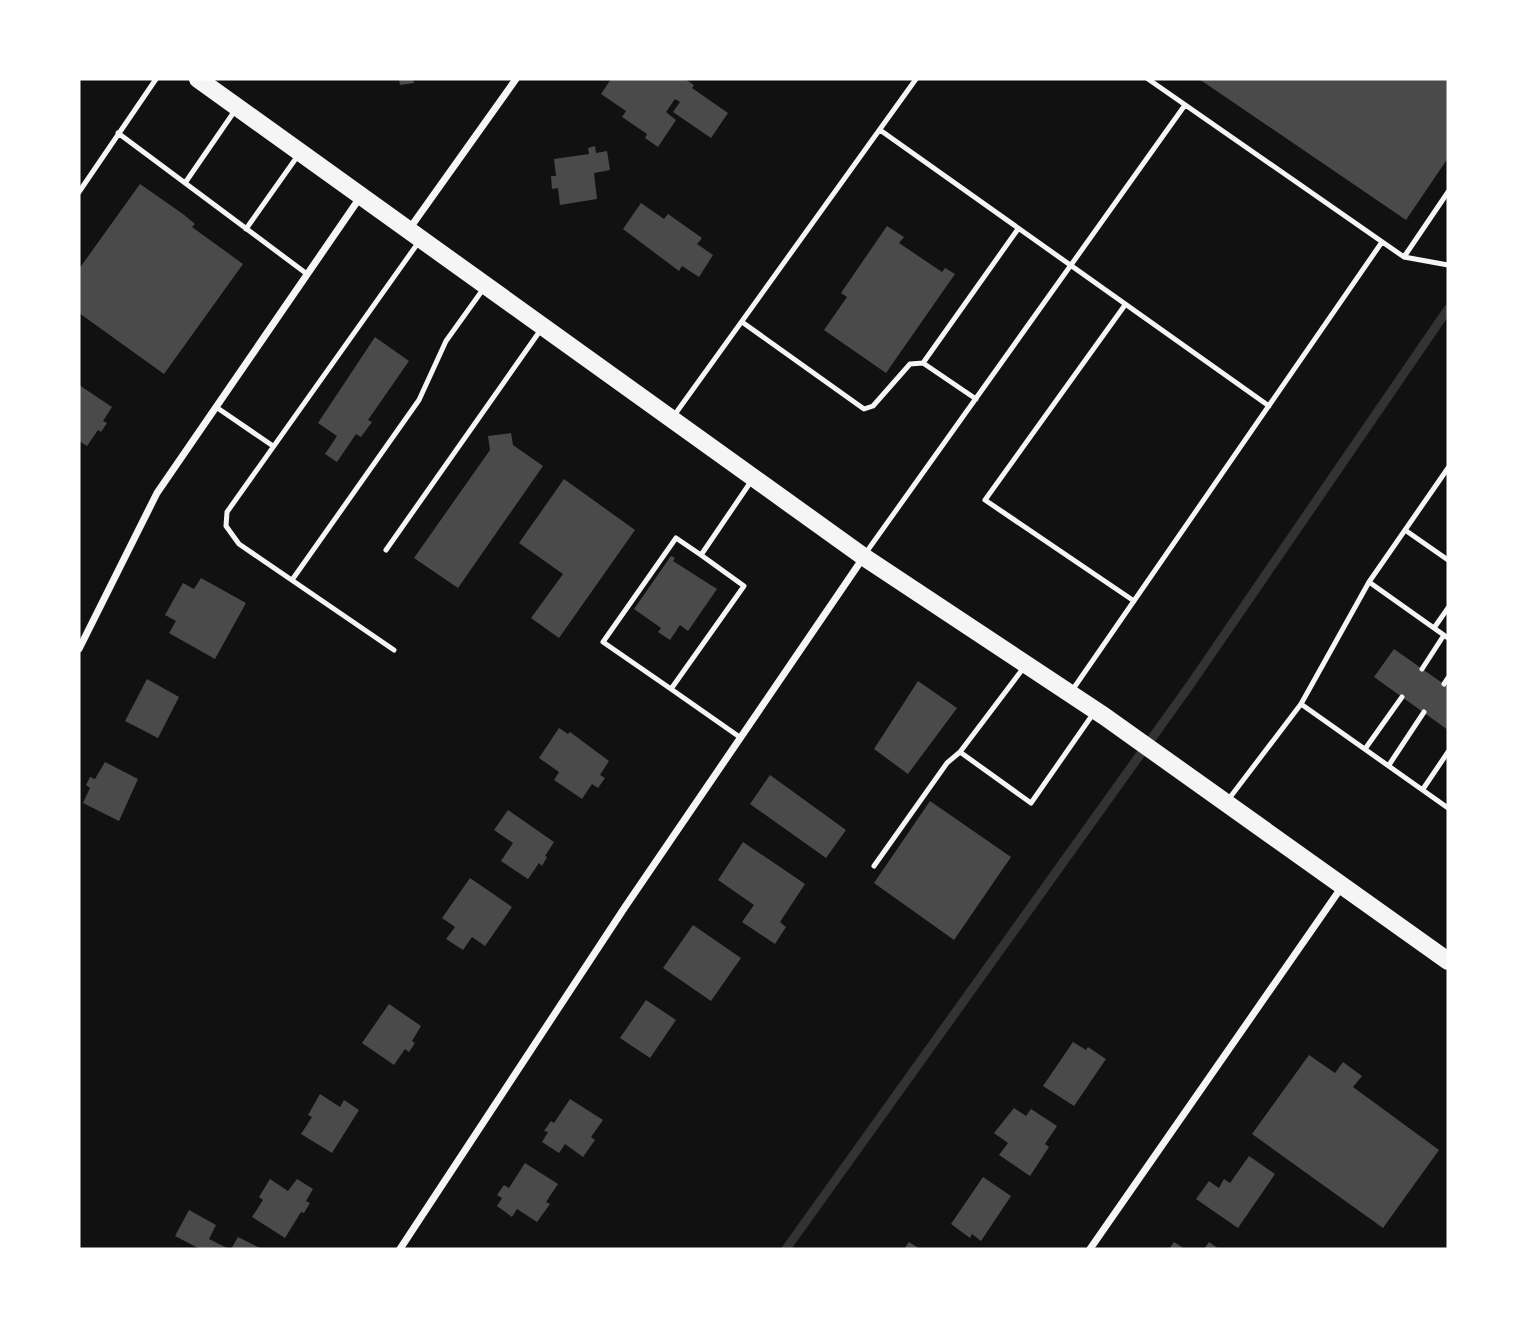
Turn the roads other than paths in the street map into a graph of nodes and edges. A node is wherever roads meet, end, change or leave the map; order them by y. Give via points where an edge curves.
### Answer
1 (156, 79) edge
2 (198, 79) edge
3 (516, 79) edge
4 (916, 79) edge
5 (1148, 79) edge
6 (238, 106) junction
7 (1185, 106) junction
8 (880, 130) junction
9 (118, 134) junction
10 (301, 152) junction
11 (185, 183) junction
12 (79, 192) edge
13 (1448, 192) edge
14 (362, 195) junction
15 (246, 229) junction
16 (1018, 229) junction
17 (416, 233) junction
18 (1382, 242) junction
19 (1404, 257) junction
20 (1448, 265) edge
21 (1071, 267) junction
22 (307, 274) junction
23 (487, 284) junction
24 (1125, 305) junction
25 (742, 322) junction
26 (544, 326) junction
27 (923, 363) junction
28 (976, 399) junction
29 (1269, 406) junction
30 (216, 407) junction
31 (672, 418) junction
32 (273, 446) junction
33 (1448, 468) edge
34 (754, 478) junction
35 (1405, 530) junction
36 (386, 550) dead end
37 (701, 555) junction
38 (864, 557) junction
39 (1448, 560) edge
40 (292, 580) junction
41 (1369, 582) junction
42 (1134, 601) junction
43 (1448, 608) edge
44 (1434, 628) junction
45 (1446, 636) edge
46 (79, 649) edge
47 (394, 649) dead end
48 (1027, 664) junction
49 (1422, 669) dead end
50 (1448, 678) edge
51 (1444, 684) dead end
52 (671, 689) junction
53 (1070, 694) junction
54 (1402, 697) dead end
55 (1301, 704) junction
56 (1424, 712) dead end
57 (1100, 713) junction
58 (741, 738) junction
59 (1365, 748) junction
60 (960, 752) junction
61 (1448, 752) edge
62 (1389, 765) junction
63 (1423, 789) junction
64 (1226, 803) junction
65 (1447, 804) edge
66 (874, 866) dead end
67 (1342, 886) junction
68 (1448, 961) edge
69 (400, 1249) edge
70 (1090, 1249) edge

1 - 9 lane
2 - 6 main road
3 - 17 street
4 - 8 lane
5 - 7 lane
6 - 10 main road
6 - 11 lane
7 - 18 lane
7 - 21 lane
8 - 16 lane
8 - 25 lane
9 - 11 lane
9 - 12 lane
10 - 14 main road
10 - 15 lane
11 - 15 lane
13 - 19 lane
14 - 17 main road
14 - 22 street
15 - 22 lane
16 - 21 lane
16 - 27 lane
17 - 23 main road
17 - 32 lane
18 - 19 lane
18 - 29 lane
19 - 20 lane
21 - 24 lane
21 - 28 lane
22 - 30 street
23 - 26 main road
23 - 40 lane via 446,341 419,400
24 - 29 lane
24 - 42 lane via 985,500
25 - 27 lane via 864,409 873,406 910,364
25 - 31 lane
26 - 31 main road
26 - 36 lane
27 - 28 lane
28 - 38 lane
29 - 42 lane
30 - 32 lane
30 - 46 street via 157,493
31 - 34 main road
32 - 40 lane via 226,512 226,526 239,544
33 - 35 lane
34 - 37 lane
34 - 38 main road
35 - 39 lane
35 - 41 lane
37 - 52 lane via 744,586
37 - 52 lane via 677,538 603,642
38 - 48 main road
38 - 58 street
40 - 47 lane
41 - 44 lane
41 - 55 lane
42 - 53 lane
43 - 44 lane
44 - 45 lane
45 - 49 lane
48 - 53 main road
48 - 60 lane
50 - 51 lane
52 - 58 lane
53 - 57 main road
54 - 59 lane
55 - 59 lane
55 - 64 lane
56 - 62 lane
57 - 60 lane via 1031,803
57 - 64 main road
58 - 69 street
59 - 62 lane
60 - 66 lane via 947,763
61 - 63 lane
62 - 63 lane
63 - 65 lane
64 - 67 main road
67 - 68 main road
67 - 70 street

